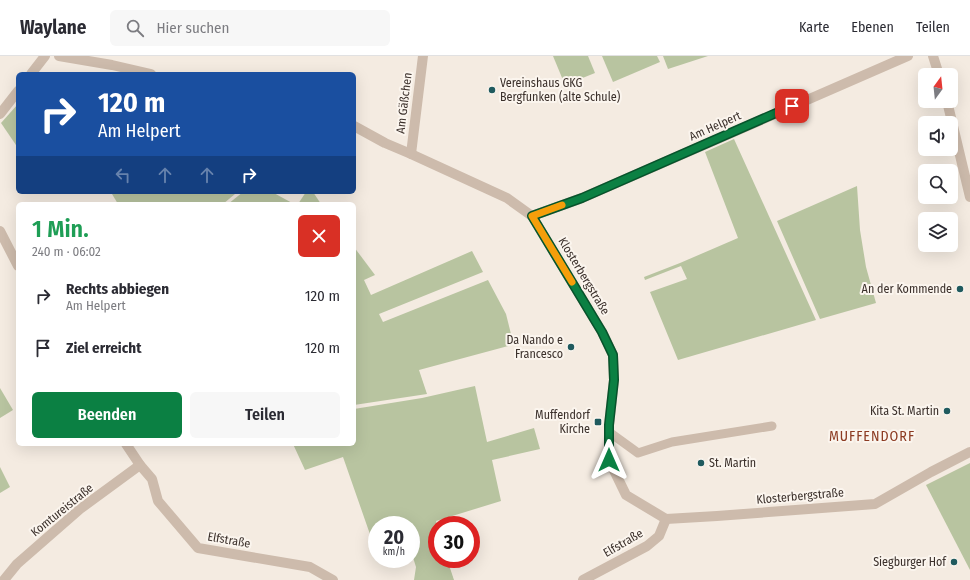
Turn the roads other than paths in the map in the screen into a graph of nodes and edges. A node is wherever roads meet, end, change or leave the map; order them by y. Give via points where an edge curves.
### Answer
1 (45, 56) edge
2 (59, 56) edge
3 (423, 56) edge
4 (908, 56) edge
5 (933, 56) edge
6 (937, 68) edge
7 (33, 72) edge
8 (143, 72) edge
9 (16, 94) edge
10 (949, 108) edge
11 (0, 114) edge
12 (356, 127) edge
13 (411, 154) junction
14 (970, 197) edge
15 (532, 216) junction
16 (0, 231) edge
17 (16, 262) edge
18 (772, 426) dead end
19 (609, 432) junction
20 (127, 446) edge
21 (970, 452) edge
22 (140, 465) junction
23 (666, 519) junction
24 (4, 580) edge
25 (333, 580) edge
26 (583, 580) edge

1 - 7 street
2 - 8 street via 112,64
3 - 13 street, Am Gäßchen
4 - 15 street, Am Helpert via 582,198
5 - 6 street
9 - 11 street
10 - 14 street
12 - 13 street, Klosterbergstraße
13 - 15 street, Klosterbergstraße via 507,198
15 - 19 street, Klosterbergstraße via 602,332 613,355 614,380
16 - 17 street
18 - 19 lane via 672,442 638,453
19 - 23 street, Klosterbergstraße via 609,460 626,495
20 - 22 street, Elfstraße
21 - 23 street, Klosterbergstraße via 875,504
22 - 24 street, Komtureistraße via 80,509 17,564
22 - 25 street, Elfstraße via 152,479 158,501 198,548 310,567
23 - 26 street, Elfstraße via 659,536 647,546

